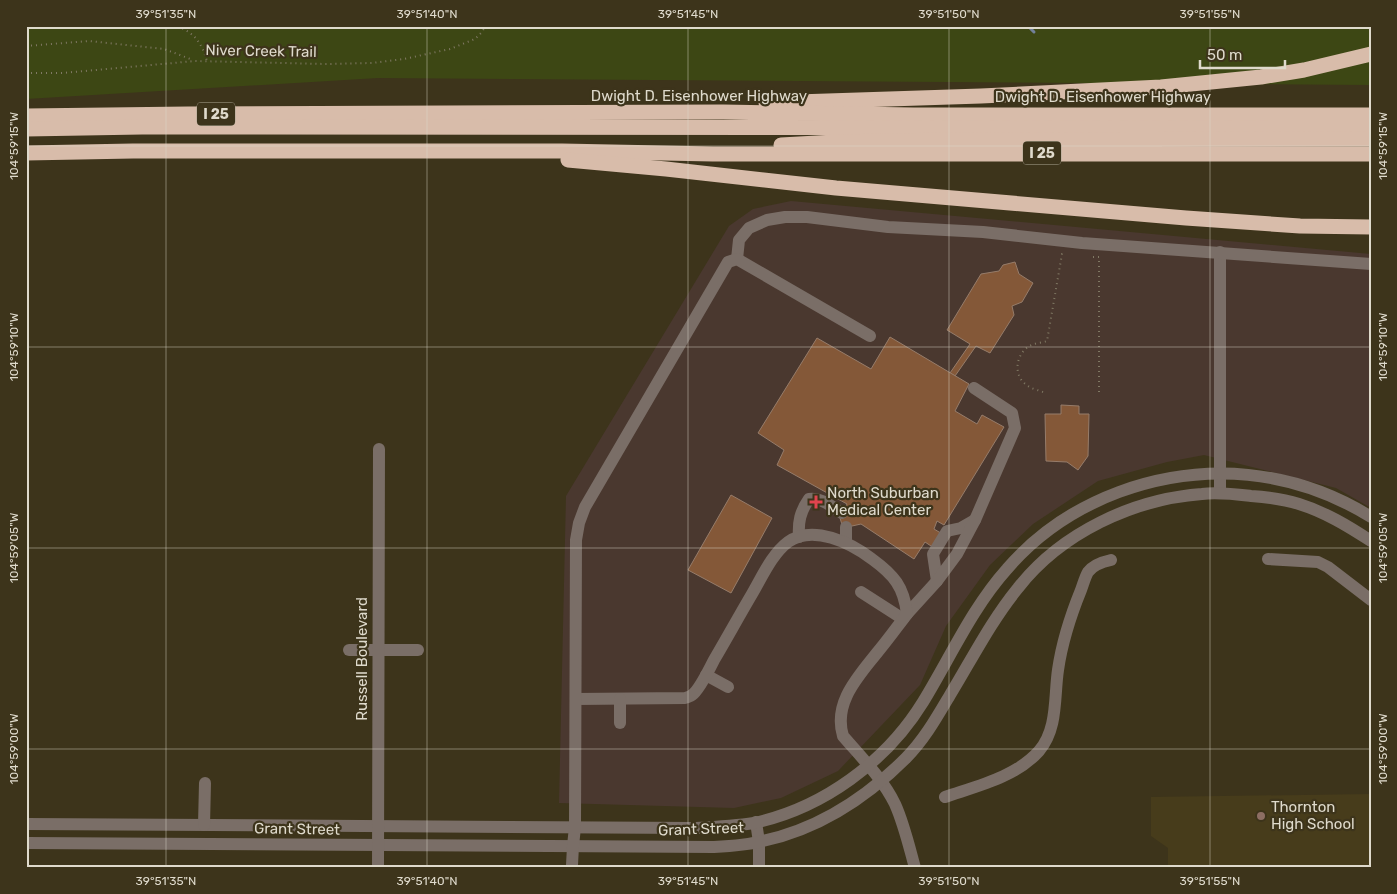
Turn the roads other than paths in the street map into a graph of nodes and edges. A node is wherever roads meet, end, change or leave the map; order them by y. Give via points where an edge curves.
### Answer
1 (1371, 54) edge
2 (723, 112) junction
3 (1371, 115) edge
4 (26, 116) edge
5 (1371, 128) edge
6 (26, 129) edge
7 (1371, 139) edge
8 (467, 152) junction
9 (26, 153) edge
10 (713, 154) junction
11 (1371, 154) edge
12 (1371, 228) edge
13 (1220, 252) junction
14 (737, 259) junction
15 (1371, 264) edge
16 (870, 336) dead end
17 (974, 388) dead end
18 (379, 450) dead end
19 (1220, 473) junction
20 (1220, 493) junction
21 (842, 513) dead end
22 (1371, 517) edge
23 (975, 520) junction
24 (846, 527) dead end
25 (799, 537) junction
26 (1371, 541) edge
27 (846, 542) junction
28 (1268, 559) dead end
29 (1111, 560) dead end
30 (937, 581) junction
31 (861, 592) dead end
32 (1371, 600) edge
33 (905, 616) junction
34 (350, 650) dead end
35 (378, 650) junction
36 (418, 650) dead end
37 (706, 675) junction
38 (728, 687) dead end
39 (576, 699) junction
40 (620, 699) junction
41 (620, 723) dead end
42 (868, 766) junction
43 (880, 781) junction
44 (205, 783) dead end
45 (945, 798) dead end
46 (756, 822) junction
47 (26, 824) edge
48 (118, 824) junction
49 (204, 825) junction
50 (378, 826) junction
51 (575, 827) junction
52 (759, 842) junction
53 (26, 843) edge
54 (118, 843) junction
55 (378, 846) junction
56 (572, 846) junction
57 (572, 865) dead end
58 (378, 868) edge
59 (759, 868) edge
60 (915, 868) edge

1 - 2 highway via 1296,71 1161,87 755,103
2 - 3 highway, Dwight D. Eisenhower Highway / I 25
2 - 4 highway, Dwight D. Eisenhower Highway / I 25
5 - 6 highway via 142,126
7 - 10 highway via 864,141 784,144
8 - 9 highway, I 25
8 - 10 highway, I 25
8 - 12 highway via 1186,218
10 - 11 highway, I 25
13 - 14 street via 785,218 767,220 749,228 739,240
13 - 15 street
13 - 19 street
14 - 16 street
14 - 39 street via 728,262 578,523
17 - 23 street via 1012,412 1015,428
18 - 35 street, Russell Boulevard
19 - 20 street
19 - 22 street, Grant Street via 1270,477 1300,484 1340,499
19 - 42 street, Grant Street via 1165,479 1103,499 1071,515 1026,548 990,590 922,705 898,736
20 - 26 street, Grant Street via 1268,497 1300,504 1346,524
20 - 43 street, Grant Street via 1186,495 1124,512 1086,531 1050,556 1017,588 926,733 905,759
21 - 25 street via 822,501 808,500 798,521
23 - 30 street via 957,554
23 - 30 street via 947,531 933,554
24 - 27 street
25 - 27 street via 825,536
25 - 37 street via 788,542 771,560
27 - 33 street via 888,570 906,601
28 - 32 street via 1318,562
29 - 45 street via 1098,563 1088,572 1066,628 1051,730 1041,748 1021,767
30 - 33 street
31 - 33 street
33 - 42 street via 850,688 840,717 843,736
34 - 35 street
35 - 36 street
35 - 50 street, Russell Boulevard
37 - 38 street
37 - 40 street via 694,695 685,698
39 - 40 street
39 - 51 street
40 - 41 street
42 - 43 street
42 - 46 street, Grant Street via 816,801
43 - 52 street, Grant Street via 823,820
43 - 60 street via 894,802
44 - 49 street
46 - 51 street, Grant Street via 696,828
46 - 52 street
47 - 48 street, Grant Street
48 - 49 street, Grant Street
48 - 54 street
49 - 50 street, Grant Street
50 - 51 street, Grant Street
50 - 55 street, Russell Boulevard
51 - 56 street
52 - 56 street, Grant Street via 714,847
52 - 59 street
53 - 54 street, Grant Street
54 - 55 street, Grant Street
55 - 56 street, Grant Street
55 - 58 street, Russell Boulevard
56 - 57 street

